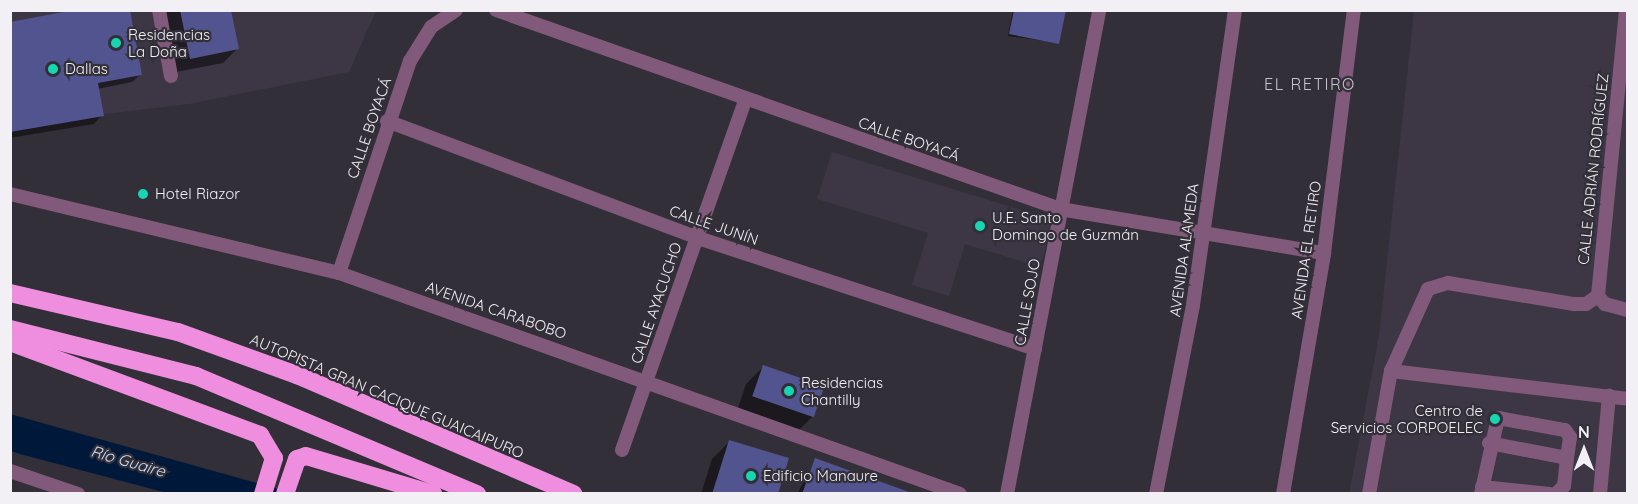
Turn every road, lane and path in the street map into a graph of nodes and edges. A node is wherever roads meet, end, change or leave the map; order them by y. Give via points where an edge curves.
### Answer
1 (159, 10) edge
2 (456, 10) edge
3 (496, 10) edge
4 (1099, 10) edge
5 (1235, 10) edge
6 (1354, 10) edge
7 (1626, 10) edge
8 (171, 76) dead end
9 (745, 100) junction
10 (387, 121) junction
11 (10, 194) edge
12 (1060, 209) junction
13 (695, 237) junction
14 (1202, 237) junction
15 (1324, 254) junction
16 (339, 273) junction
17 (10, 293) edge
18 (1598, 296) junction
19 (1628, 310) edge
20 (10, 329) edge
21 (10, 342) edge
22 (1035, 349) junction
23 (1391, 371) junction
24 (647, 381) junction
25 (1609, 395) junction
26 (1628, 399) edge
27 (1489, 443) junction
28 (622, 450) dead end
29 (1567, 458) junction
30 (10, 471) edge
31 (1481, 490) edge
32 (78, 494) edge
33 (263, 494) edge
34 (285, 494) edge
35 (433, 494) edge
36 (477, 494) edge
37 (573, 494) edge
38 (960, 494) edge
39 (1007, 494) edge
40 (1156, 494) edge
41 (1283, 494) edge
42 (1369, 494) edge
43 (1550, 494) edge
44 (1556, 494) edge
45 (1600, 494) edge

1 - 8 street
2 - 10 street, CALLE BOYACÁ via 431,27 410,61
3 - 9 street, CALLE BOYACÁ
4 - 12 street, CALLE SOJO
5 - 14 street, AVENIDA ALAMEDA
6 - 15 street, AVENIDA EL RETIRO
7 - 18 street, CALLE ADRIÁN RODRÍGUEZ
9 - 12 street, CALLE BOYACÁ
9 - 13 street, CALLE AYACUCHO
10 - 13 street, CALLE JUNÍN
10 - 16 street, CALLE BOYACÁ
11 - 16 street, AVENIDA CARABOBO
12 - 14 street, CALLE BOYACÁ
12 - 22 street, CALLE SOJO
13 - 22 street, CALLE JUNÍN
13 - 24 street, CALLE AYACUCHO
14 - 15 street, CALLE BOYACÁ
14 - 40 street, AVENIDA ALAMEDA
15 - 41 street, AVENIDA EL RETIRO
16 - 24 street, AVENIDA CARABOBO
17 - 37 highway, AUTOPISTA GRAN CACIQUE GUAICAIPURO via 178,332 297,375
18 - 19 street via 1605,304
18 - 23 street via 1586,304 1574,304 1436,284 1420,300
20 - 36 highway via 196,376
21 - 33 highway via 246,427 267,441 274,458
22 - 39 street, CALLE SOJO
23 - 25 street
23 - 42 street
24 - 28 street, CALLE AYACUCHO
24 - 38 street, AVENIDA CARABOBO
25 - 26 street
25 - 45 street
27 - 29 street
27 - 29 street via 1498,418 1565,430 1570,436
27 - 31 street
29 - 44 street via 1564,486
30 - 32 street
31 - 43 street
34 - 35 highway via 293,468 306,456

